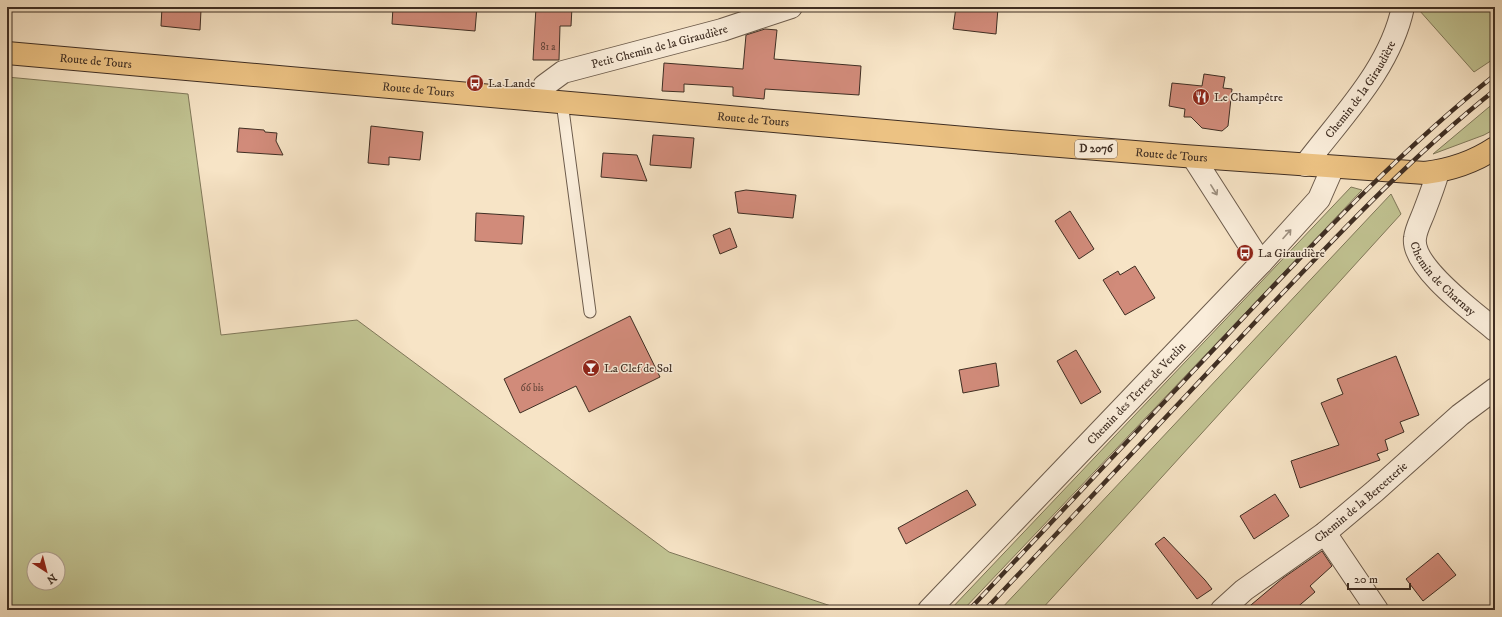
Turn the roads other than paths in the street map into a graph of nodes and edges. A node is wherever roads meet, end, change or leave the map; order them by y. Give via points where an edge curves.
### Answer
1 (791, 7) edge
2 (1403, 7) edge
3 (7, 53) edge
4 (538, 100) junction
5 (562, 102) junction
6 (1495, 148) edge
7 (1193, 157) junction
8 (1305, 165) junction
9 (1333, 167) junction
10 (1438, 172) junction
11 (1261, 263) junction
12 (590, 312) dead end
13 (1495, 330) edge
14 (1495, 390) edge
15 (1325, 533) junction
16 (929, 610) edge
17 (1222, 610) edge
18 (1377, 610) edge

1 - 4 street, Petit Chemin de la Giraudière via 722,30 563,72 544,86
2 - 8 street, Chemin de la Giraudière via 1393,39 1371,79
3 - 4 main road, Route de Tours / D 2076
4 - 5 main road, Route de Tours / D 2076
5 - 7 main road, Route de Tours / D 2076
5 - 12 lane
6 - 10 main road, Route de Tours / D 2076 via 1451,169
7 - 8 main road, Route de Tours / D 2076
7 -> 11 street
8 - 9 main road, Route de Tours / D 2076
9 - 10 main road, Route de Tours / D 2076
11 -> 9 street, Chemin des Terres de Verdin via 1319,199
10 - 13 street, Chemin de Charnay via 1415,239 1416,249 1426,267 1445,288
11 - 16 street, Chemin des Terres de Verdin
14 - 15 street, Chemin de la Bercetterie via 1460,415
15 - 17 street, Chemin de la Bercetterie via 1244,590
15 - 18 street

